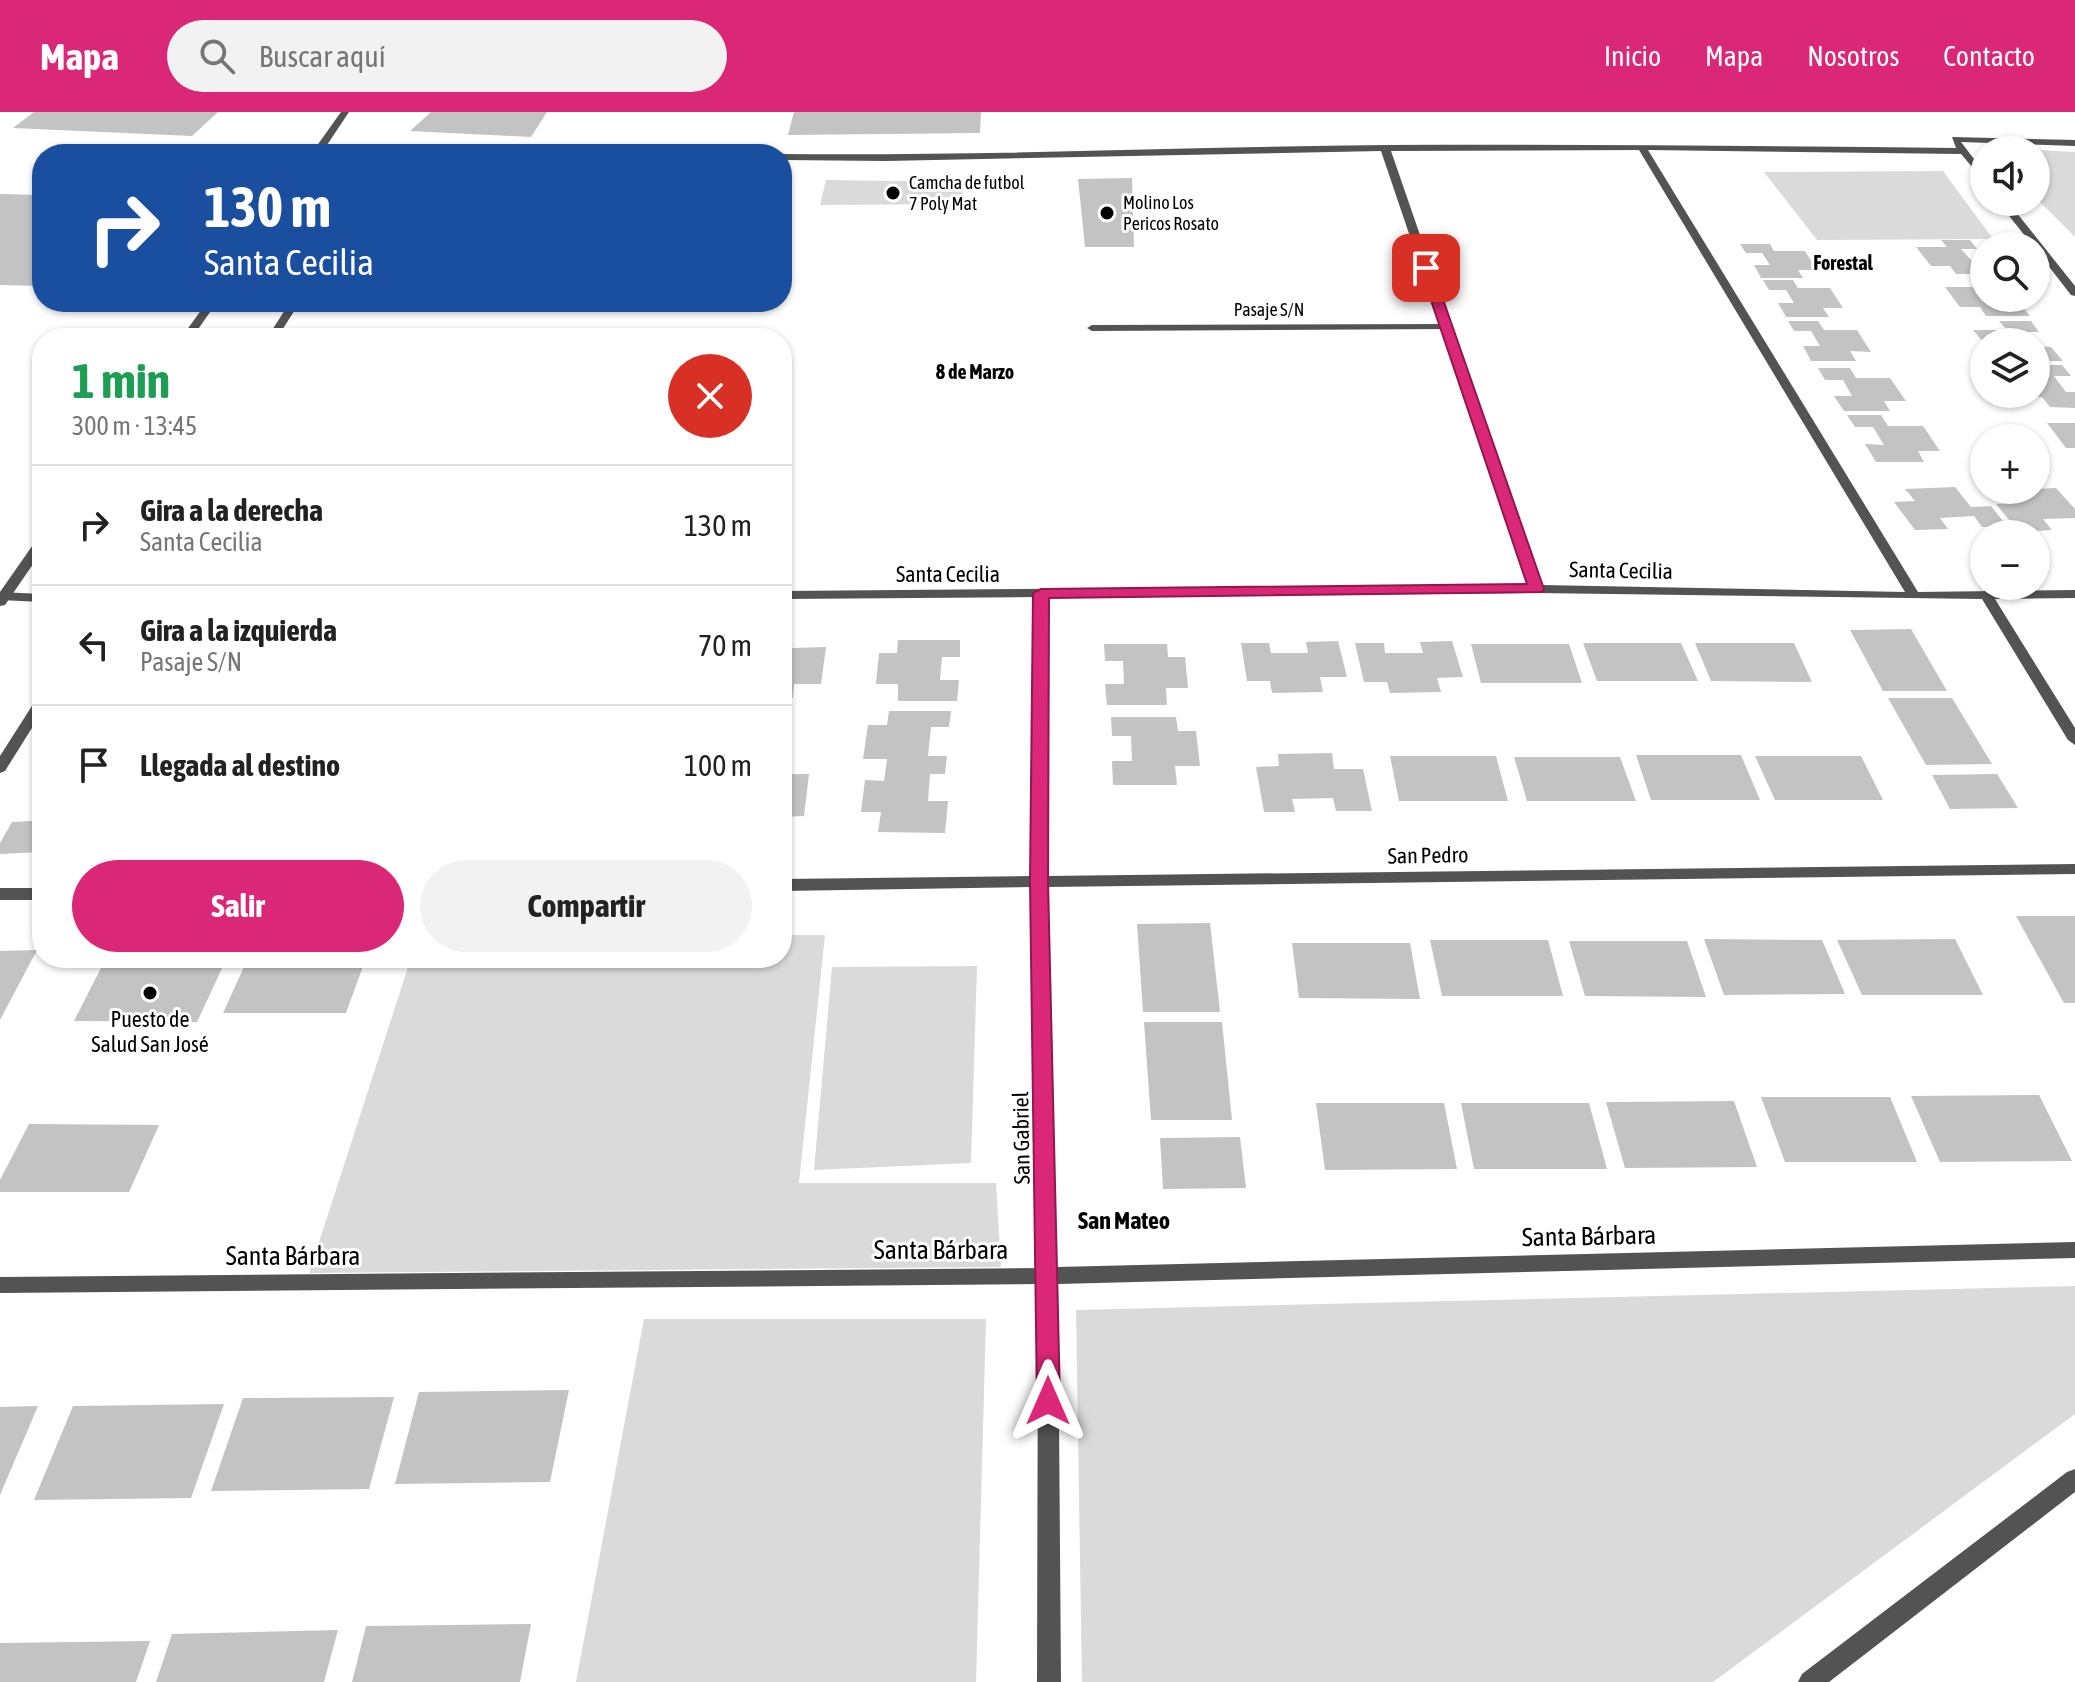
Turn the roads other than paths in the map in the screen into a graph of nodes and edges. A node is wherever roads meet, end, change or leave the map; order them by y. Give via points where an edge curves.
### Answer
1 (345, 112) edge
2 (2075, 143) edge
3 (323, 144) edge
4 (1642, 147) junction
5 (1385, 148) junction
6 (1963, 151) junction
7 (792, 157) edge
8 (1970, 160) edge
9 (2014, 216) edge
10 (2075, 293) edge
11 (1446, 327) junction
12 (1092, 328) dead end
13 (32, 556) edge
14 (1536, 589) junction
15 (1041, 593) junction
16 (1970, 594) edge
17 (2050, 594) edge
18 (2075, 594) edge
19 (792, 595) edge
20 (1914, 596) junction
21 (1, 598) edge
22 (32, 598) edge
23 (1989, 600) edge
24 (32, 717) edge
25 (2075, 740) edge
26 (0, 768) edge
27 (2075, 869) edge
28 (1039, 881) junction
29 (792, 885) edge
30 (0, 894) edge
31 (32, 894) edge
32 (2075, 1250) edge
33 (1048, 1276) junction
34 (0, 1285) edge
35 (2075, 1479) edge
36 (1049, 1682) edge
37 (1810, 1682) edge

1 - 3 street
2 - 6 street via 1955,139
4 - 5 street
4 - 6 street
4 - 20 street
5 - 7 street
5 - 11 street
6 - 8 street
9 - 10 street
11 - 12 street, Pasaje S/N
11 - 14 street
13 - 21 street
14 - 15 street, Santa Cecilia
14 - 20 street, Santa Cecilia
15 - 19 street, Santa Cecilia
15 - 28 street, San Gabriel
16 - 20 street, Santa Cecilia
17 - 18 street, Santa Cecilia
21 - 22 street
23 - 25 street
24 - 26 street
27 - 28 street, San Pedro
28 - 29 street, San Pedro
28 - 33 street, San Gabriel
30 - 31 street
32 - 33 street, Santa Bárbara
33 - 34 street, Santa Bárbara
33 - 36 street, San Gabriel
35 - 37 street

